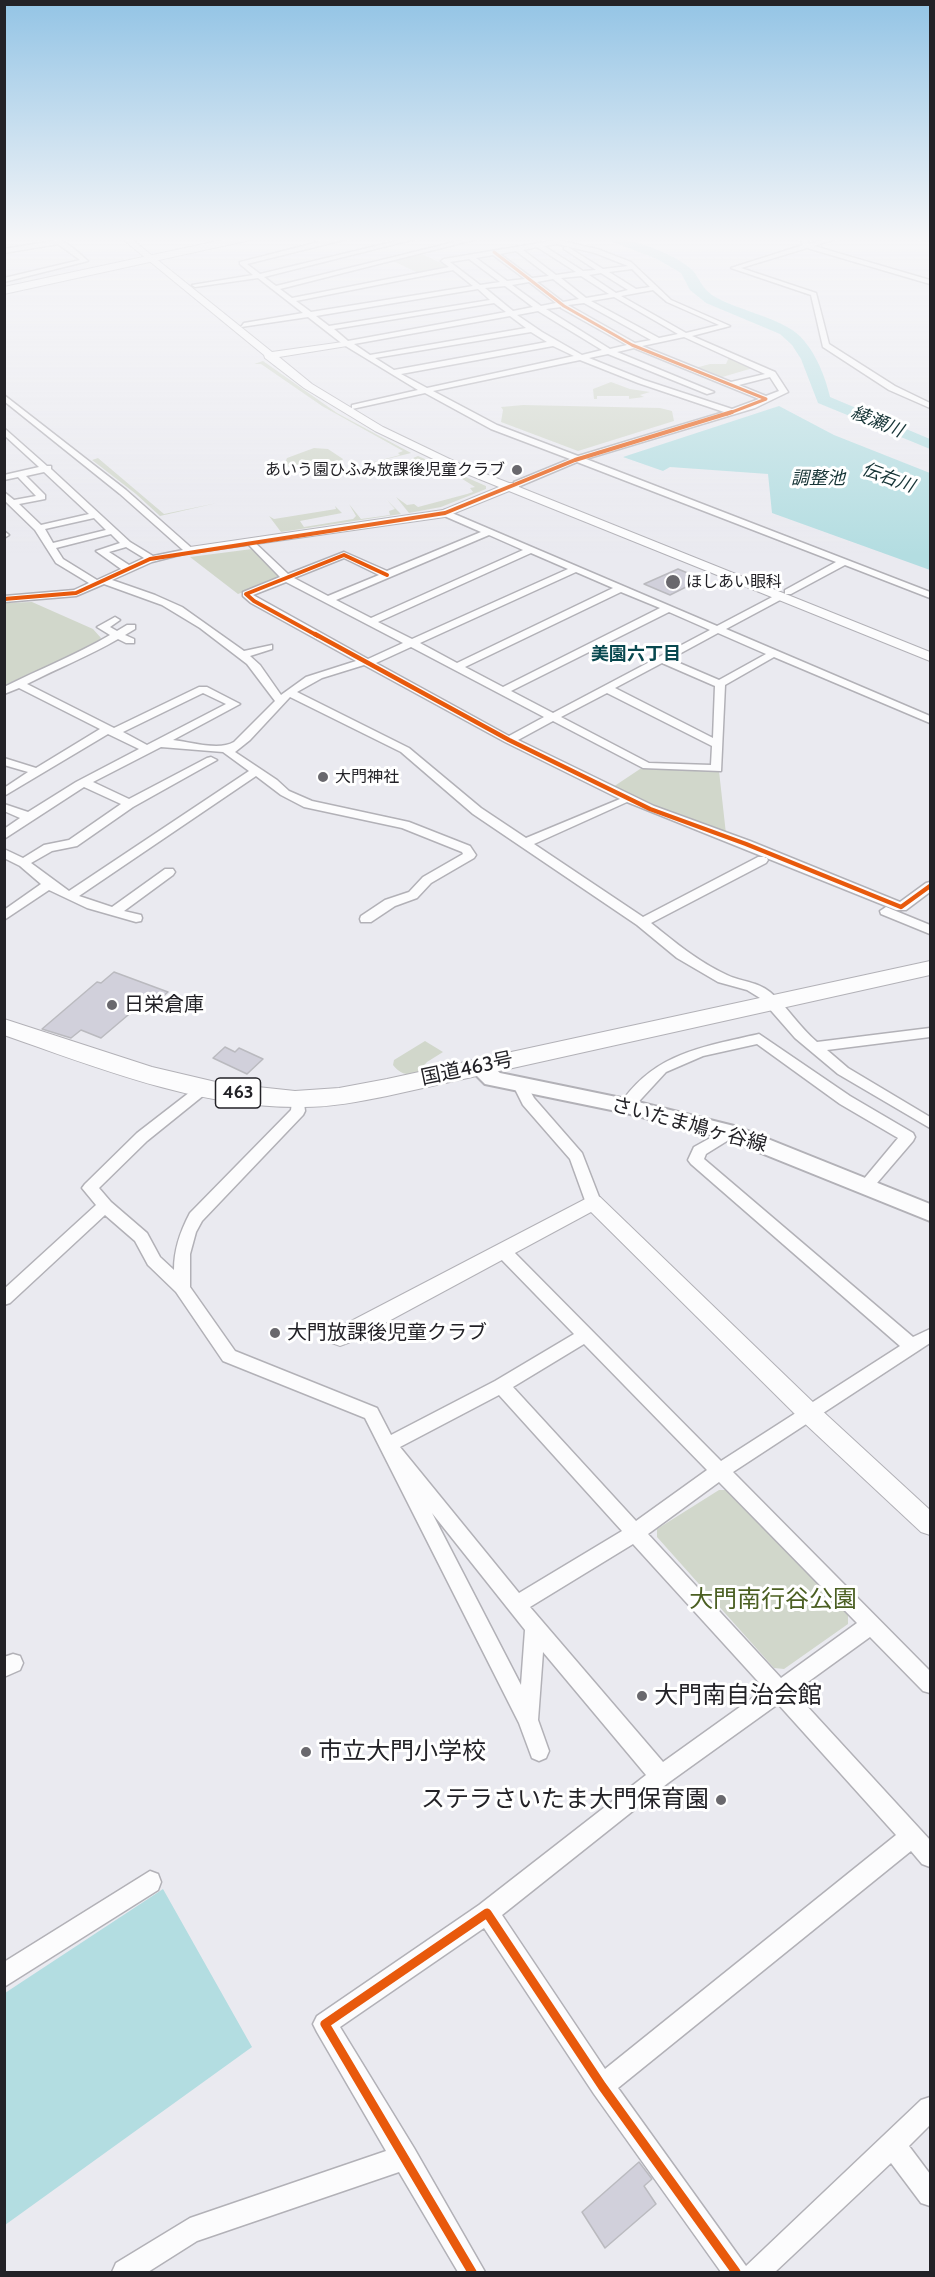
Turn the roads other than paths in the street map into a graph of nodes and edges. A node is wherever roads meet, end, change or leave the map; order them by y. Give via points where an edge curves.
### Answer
1 (260, 343) edge
2 (262, 343) edge
3 (345, 343) edge
4 (347, 343) edge
5 (449, 343) edge
6 (554, 343) edge
7 (555, 343) edge
8 (596, 343) edge
9 (630, 343) edge
10 (648, 343) edge
11 (703, 343) edge
12 (826, 343) edge
13 (635, 346) junction
14 (610, 352) junction
15 (274, 355) junction
16 (369, 357) junction
17 (581, 358) junction
18 (393, 373) junction
19 (772, 374) junction
20 (730, 385) junction
21 (423, 391) junction
22 (710, 392) junction
23 (4, 397) edge
24 (693, 399) junction
25 (766, 399) junction
26 (930, 406) edge
27 (355, 407) junction
28 (732, 412) junction
29 (4, 430) edge
30 (575, 460) junction
31 (48, 468) junction
32 (21, 475) junction
33 (4, 478) edge
34 (512, 486) junction
35 (4, 495) edge
36 (13, 503) junction
37 (445, 513) junction
38 (96, 515) junction
39 (39, 528) junction
40 (113, 531) junction
41 (489, 532) junction
42 (251, 542) junction
43 (127, 543) junction
44 (50, 547) junction
45 (531, 550) junction
46 (190, 551) junction
47 (152, 559) junction
48 (844, 562) junction
49 (128, 569) junction
50 (576, 569) junction
51 (387, 575) junction
52 (286, 578) junction
53 (101, 582) junction
54 (621, 588) junction
55 (784, 594) junction
56 (930, 595) edge
57 (4, 599) edge
58 (328, 600) junction
59 (669, 608) junction
60 (115, 620) dead end
61 (370, 622) junction
62 (131, 627) dead end
63 (718, 629) junction
64 (118, 635) junction
65 (130, 642) dead end
66 (413, 644) junction
67 (268, 647) dead end
68 (930, 649) edge
69 (774, 653) junction
70 (243, 655) junction
71 (930, 657) edge
72 (662, 658) junction
73 (365, 663) junction
74 (457, 667) junction
75 (20, 684) junction
76 (720, 684) junction
77 (606, 688) junction
78 (4, 691) edge
79 (503, 691) junction
80 (285, 697) junction
81 (552, 717) junction
82 (930, 720) edge
83 (112, 731) junction
84 (509, 740) junction
85 (718, 745) junction
86 (151, 747) junction
87 (229, 749) junction
88 (211, 760) dead end
89 (4, 761) edge
90 (38, 772) junction
91 (255, 772) junction
92 (84, 782) junction
93 (4, 793) edge
94 (621, 802) junction
95 (129, 804) junction
96 (4, 807) edge
97 (29, 817) junction
98 (4, 835) edge
99 (525, 843) junction
100 (4, 853) edge
101 (763, 860) junction
102 (25, 862) junction
103 (169, 872) dead end
104 (50, 884) junction
105 (930, 886) edge
106 (70, 896) junction
107 (114, 912) junction
108 (4, 916) edge
109 (136, 918) dead end
110 (366, 919) dead end
111 (642, 922) junction
112 (930, 930) edge
113 (930, 968) edge
114 (770, 1003) junction
115 (4, 1028) edge
116 (930, 1032) edge
117 (815, 1047) junction
118 (478, 1066) junction
119 (520, 1085) junction
120 (204, 1088) junction
121 (298, 1099) junction
122 (626, 1106) junction
123 (930, 1123) edge
124 (730, 1132) junction
125 (866, 1186) junction
126 (593, 1202) junction
127 (105, 1206) junction
128 (930, 1213) edge
129 (503, 1251) junction
130 (182, 1288) junction
131 (4, 1299) edge
132 (586, 1335) junction
133 (930, 1335) edge
134 (340, 1337) dead end
135 (912, 1346) junction
136 (501, 1386) junction
137 (809, 1413) junction
138 (388, 1445) junction
139 (720, 1470) junction
140 (930, 1525) edge
141 (635, 1533) junction
142 (517, 1605) junction
143 (872, 1624) junction
144 (535, 1628) junction
145 (930, 1684) edge
146 (780, 1691) junction
147 (528, 1720) junction
148 (540, 1751) dead end
149 (661, 1776) junction
150 (912, 1836) junction
151 (930, 1856) edge
152 (150, 1882) dead end
153 (487, 1913) junction
154 (4, 1976) edge
155 (602, 2086) junction
156 (930, 2109) edge
157 (893, 2145) junction
158 (405, 2157) junction
159 (930, 2194) edge
160 (125, 2272) edge
161 (472, 2272) edge
162 (736, 2272) edge
163 (757, 2272) edge

1 - 15 street
2 - 15 street
3 - 15 street
4 - 16 street
5 - 16 street
6 - 18 street
7 - 17 street
8 - 14 street
9 - 13 street
10 - 13 street
11 - 19 street
12 - 26 street via 892,388
13 - 14 street
13 - 20 street
14 - 17 street
14 - 22 street
15 - 27 street
15 - 34 street via 308,386 379,429 437,458
16 - 18 street
17 - 21 street
17 - 24 street
18 - 21 street
19 - 20 street
19 - 25 street via 784,392
20 - 22 street
20 - 25 street
21 - 27 street
21 - 30 street via 494,427
22 - 24 street
23 - 46 street
24 - 28 street
25 - 28 street
27 - 34 street
28 - 30 street
29 - 31 street
30 - 34 street
30 - 48 street
31 - 32 street
31 - 38 street
32 - 33 street
32 - 36 street via 42,497
34 - 37 street
34 - 55 street
35 - 36 street
36 - 39 street
37 - 41 street
37 - 42 street
38 - 39 street
38 - 40 street
39 - 44 street
40 - 43 street
40 - 44 street
41 - 45 street
41 - 51 street
42 - 46 street
42 - 52 street
43 - 47 street
43 - 49 street via 101,551
44 - 53 street via 59,561
45 - 50 street
45 - 61 street
46 - 47 street
47 - 49 street
48 - 55 street
48 - 56 street
49 - 53 street
50 - 54 street
50 - 66 street
51 - 52 street via 344,555
51 - 58 street
52 - 58 street
52 - 73 street via 246,594
53 - 57 street via 76,593
53 - 70 street via 152,597 221,636
54 - 59 street
54 - 74 street
55 - 63 street
55 - 68 street
55 - 71 street
58 - 61 street
59 - 63 street
59 - 79 street
60 - 64 street via 102,627
61 - 66 street
62 - 64 street
63 - 69 street
63 - 72 street
64 - 65 street
64 - 75 street
66 - 73 street
66 - 74 street
67 - 70 street
69 - 76 street
69 - 82 street
70 - 80 street via 263,675 268,691
72 - 76 street
72 - 77 street
73 - 80 street via 305,682
73 - 84 street
73 - 94 street
74 - 79 street
75 - 78 street
75 - 83 street
76 - 85 street
77 - 81 street
77 - 85 street
79 - 81 street
80 - 87 street via 241,744
80 - 99 street via 405,750 477,811
81 - 84 street
81 - 85 street via 647,766 717,769
83 - 86 street
83 - 86 street via 203,689 235,704
83 - 90 street
84 - 105 street via 650,809 901,907
86 - 87 street via 189,743
86 - 92 street
87 - 91 street
88 - 95 street
89 - 90 street
90 - 93 street
91 - 106 street
91 - 110 street via 308,804 405,825 466,849 470,855 427,880 413,895 390,903
92 - 95 street
92 - 97 street
94 - 99 street
94 - 101 street
95 - 102 street via 73,843 48,848
96 - 97 street
97 - 98 street
99 - 111 street
100 - 102 street
101 - 111 street
101 - 112 street
102 - 104 street
103 - 107 street
104 - 106 street
104 - 108 street
106 - 107 street via 94,908
107 - 109 street
111 - 114 street via 702,968 752,987
113 - 114 highway, 国道463号 / 463
114 - 117 street
114 - 118 highway, 国道463号 / 463
115 - 120 highway, 国道463号 / 463 via 123,1067
116 - 117 street
117 - 123 street via 843,1071
118 - 119 main road, さいたま鳩ヶ谷線 via 493,1078
118 - 121 highway, 国道463号 / 463
119 - 122 main road, さいたま鳩ヶ谷線
119 - 126 street via 528,1101 577,1157
120 - 121 highway, 国道463号 / 463
120 - 127 street via 142,1137 90,1188
121 - 130 street via 297,1111 196,1216 182,1254
122 - 124 main road, さいたま鳩ヶ谷線
122 - 125 street via 662,1069 699,1052 759,1039 844,1100 908,1137
124 - 125 main road, さいたま鳩ヶ谷線
124 - 135 street via 699,1150 696,1160
125 - 128 main road, さいたま鳩ヶ谷線
126 - 129 street
126 - 137 street
127 - 130 street via 141,1237 154,1261
127 - 131 street
129 - 132 street
129 - 134 street
130 - 138 street via 229,1356 371,1413
132 - 136 street
132 - 139 street
133 - 135 street
135 - 137 street
136 - 138 street
136 - 141 street
137 - 139 street
137 - 140 street
138 - 142 street
138 - 147 street
139 - 141 street
139 - 143 street
141 - 142 street
141 - 146 street
142 - 144 street
143 - 145 street
143 - 146 street
144 - 147 street
144 - 149 street
146 - 149 street
146 - 150 street
147 - 148 street
149 - 153 street
150 - 151 street
150 - 155 street
152 - 154 street
153 - 155 street
153 - 158 street via 325,2024
155 - 162 street
156 - 157 street
157 - 159 street
157 - 163 street
158 - 160 street via 190,2231
158 - 161 street

